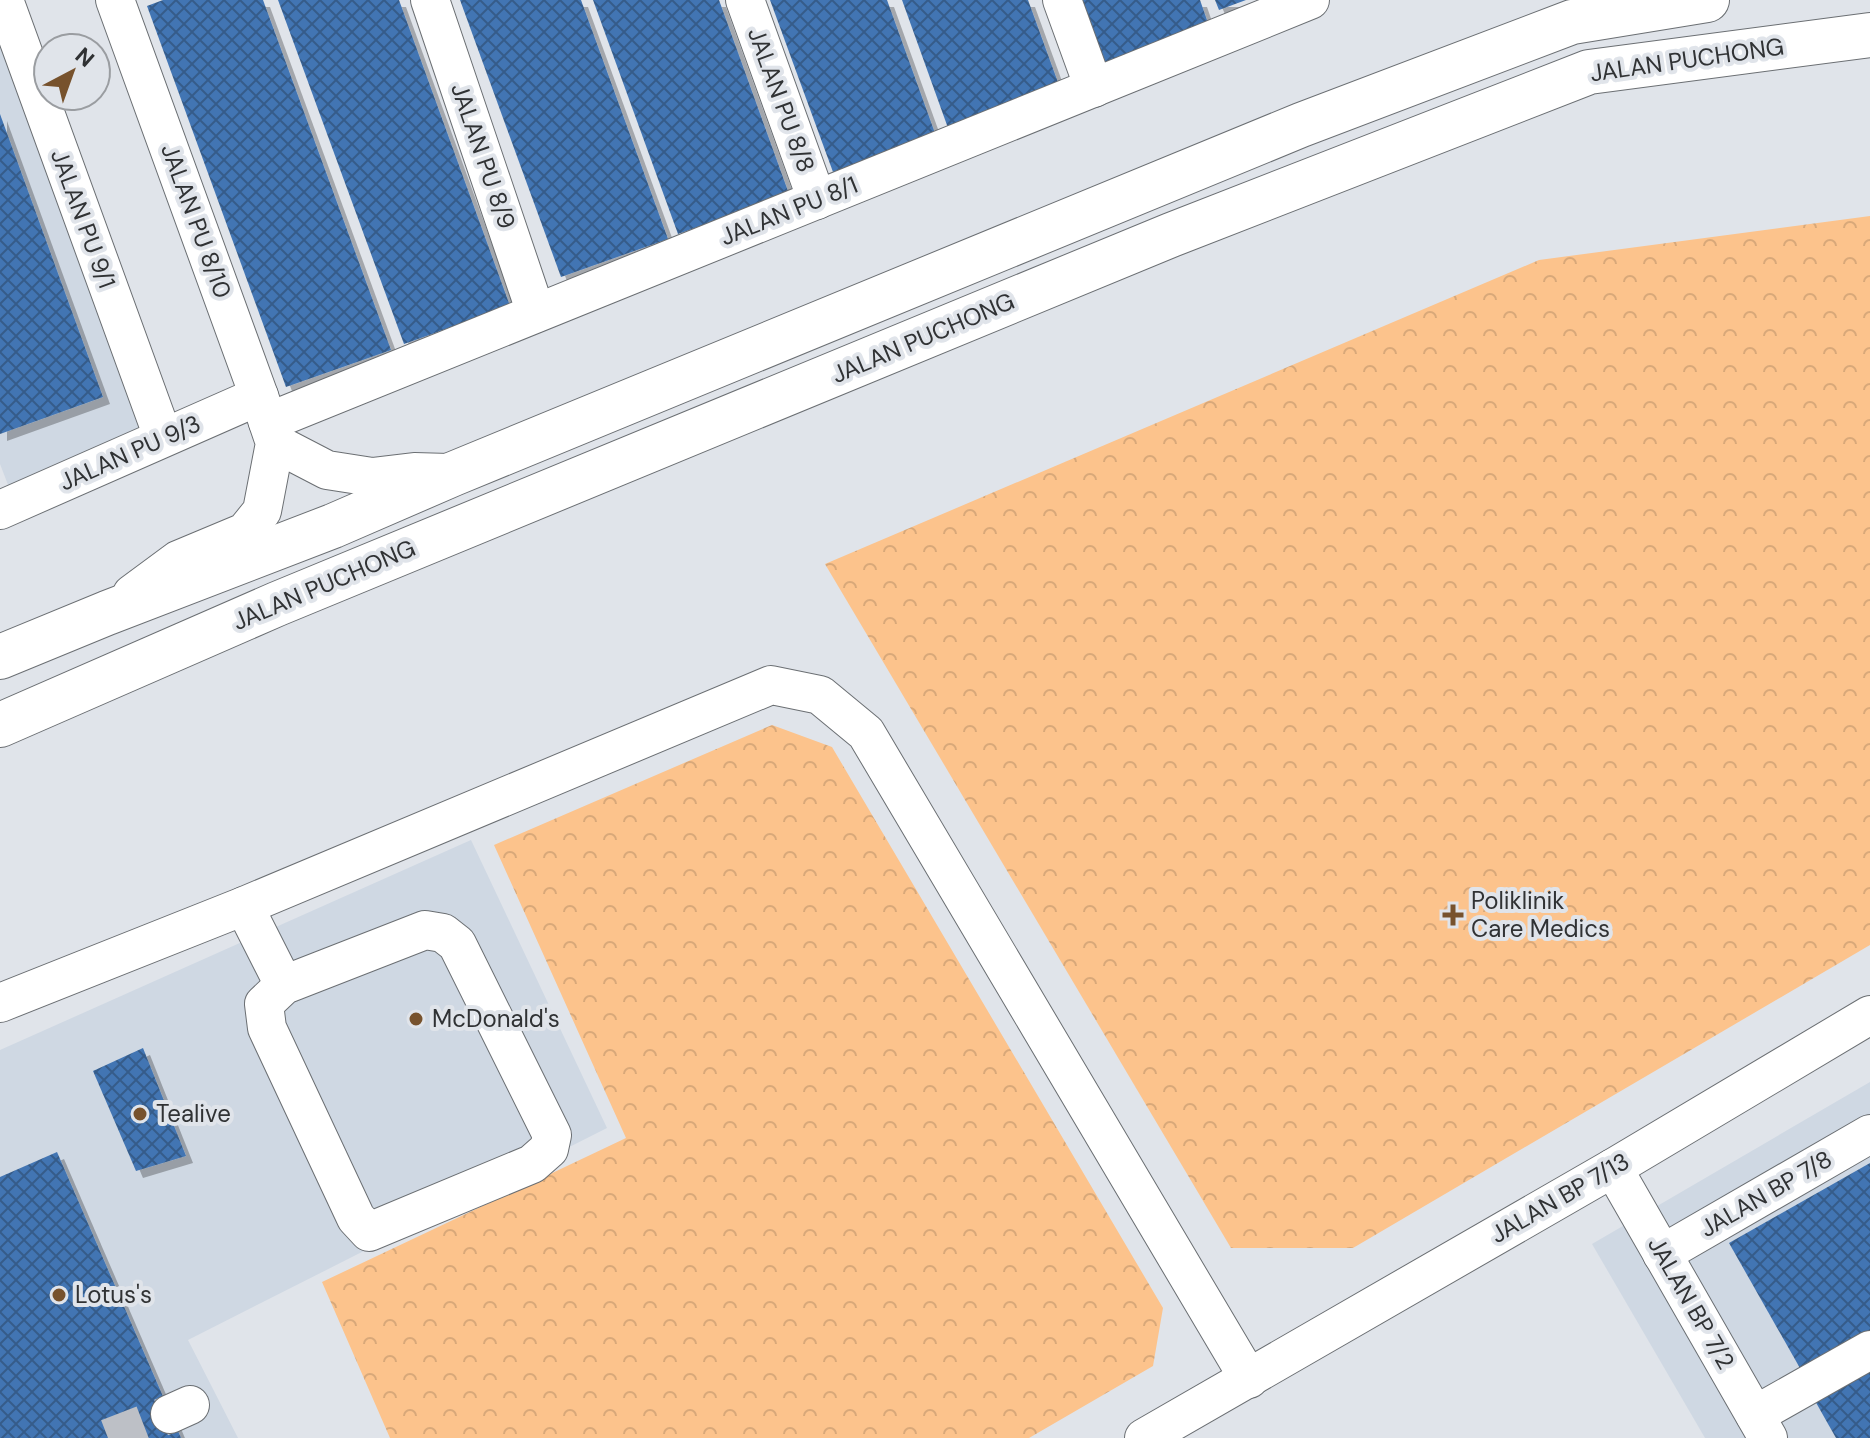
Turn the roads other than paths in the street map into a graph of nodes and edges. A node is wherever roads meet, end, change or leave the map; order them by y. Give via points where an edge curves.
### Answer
1 (115, 0) edge
2 (430, 0) edge
3 (745, 0) edge
4 (1062, 0) edge
5 (1310, 0) edge
6 (1707, 0) edge
7 (5, 16) edge
8 (1870, 35) edge
9 (1094, 88) junction
10 (817, 200) junction
11 (536, 313) junction
12 (268, 420) junction
13 (163, 437) junction
14 (453, 474) junction
15 (3, 501) edge
16 (107, 613) junction
17 (0, 657) edge
18 (0, 725) edge
19 (244, 906) junction
20 (284, 985) junction
21 (0, 1003) edge
22 (1870, 1015) edge
23 (1870, 1134) edge
24 (1613, 1168) junction
25 (1662, 1254) junction
26 (1870, 1350) edge
27 (1249, 1379) junction
28 (1762, 1426) edge
29 (1144, 1438) edge

1 - 12 street, JALAN PU 8/10
2 - 11 street, JALAN PU 8/9
3 - 10 street, JALAN PU 8/8
4 - 9 street
5 - 9 street, JALAN PU 8/1
6 - 14 main road via 1572,22 1529,38 1301,125
7 - 13 street, JALAN PU 9/1
8 - 18 main road, JALAN PUCHONG via 1589,72 1171,235 277,604
9 - 10 street, JALAN PU 8/1
10 - 11 street, JALAN PU 8/1
11 - 12 street, JALAN PU 8/1
12 - 13 street, JALAN PU 9/3
12 - 14 street via 327,470 372,477
12 - 16 street via 262,511 245,532 178,560
13 - 15 street, JALAN PU 9/3
14 - 16 main road
16 - 17 main road
19 - 20 street
19 - 21 street
19 - 27 street via 771,685 820,695 866,733
20 - 20 street via 264,1004 267,1028 356,1218 369,1232 532,1164 549,1149 552,1135 457,944 443,933 425,930
22 - 24 street, JALAN BP 7/13
23 - 25 street, JALAN BP 7/8
24 - 25 street, JALAN BP 7/2
24 - 27 street, JALAN BP 7/13
25 - 28 street, JALAN BP 7/2
26 - 28 street
27 - 29 street, JALAN BP 7/13

